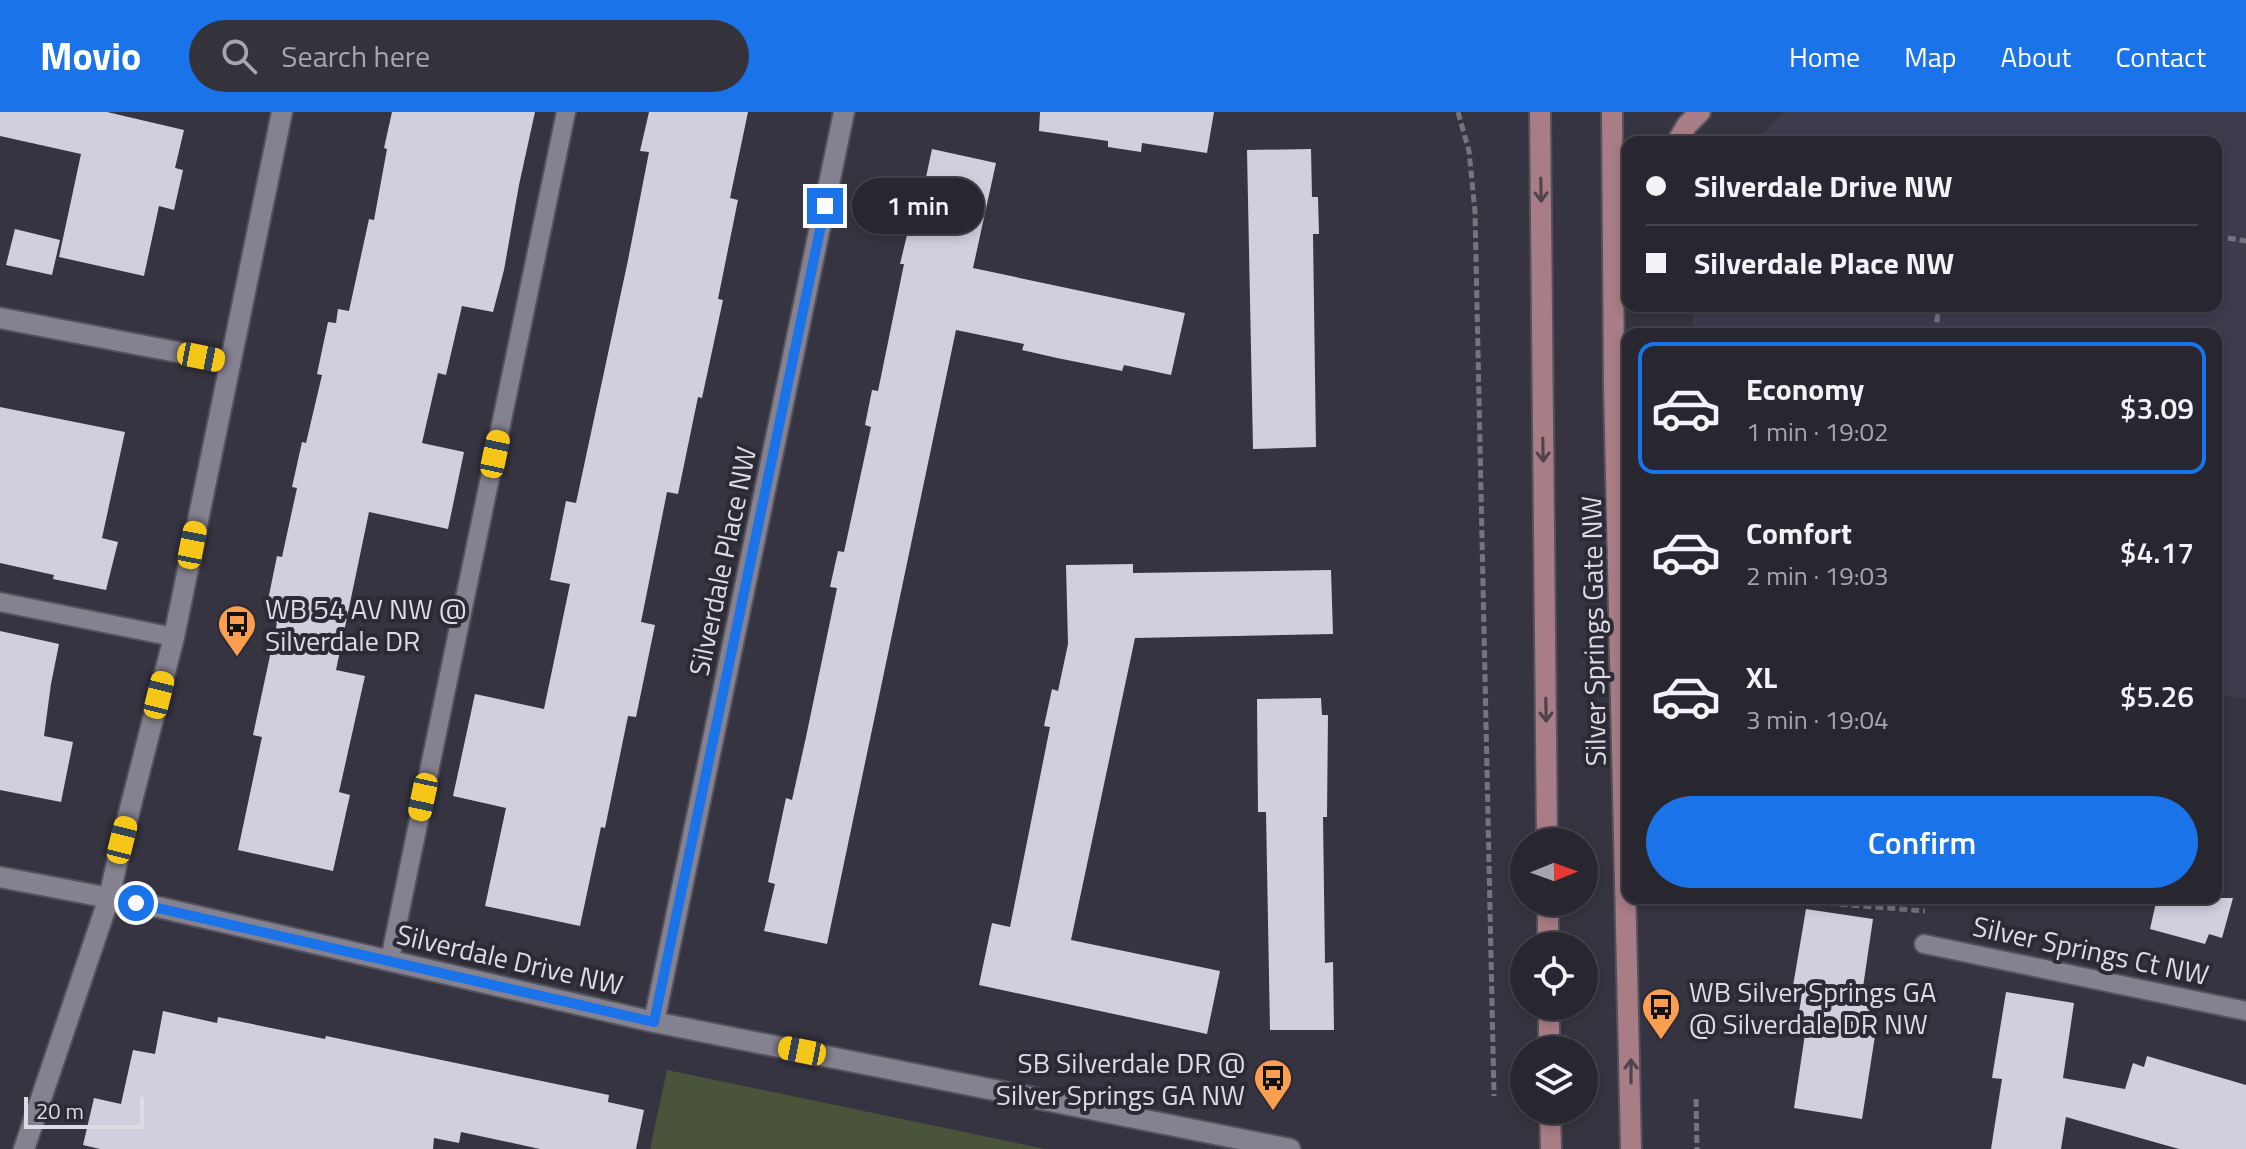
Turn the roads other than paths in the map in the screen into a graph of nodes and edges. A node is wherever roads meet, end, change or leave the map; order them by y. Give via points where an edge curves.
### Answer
1 (282, 112) edge
2 (566, 112) edge
3 (844, 112) edge
4 (1528, 112) edge
5 (1612, 112) edge
6 (1700, 112) edge
7 (1540, 122) edge
8 (1681, 136) edge
9 (1622, 235) edge
10 (1615, 247) junction
11 (0, 318) edge
12 (229, 362) junction
13 (1622, 504) edge
14 (0, 602) edge
15 (174, 637) junction
16 (1547, 828) edge
17 (0, 877) edge
18 (109, 898) junction
19 (1628, 904) edge
20 (1924, 944) dead end
21 (390, 959) junction
22 (2246, 1011) edge
23 (654, 1022) junction
24 (1550, 1124) edge
25 (24, 1149) edge
26 (1290, 1149) edge
27 (1551, 1149) edge
28 (1631, 1149) edge

1 - 12 street
2 - 21 lane
3 - 23 street, Silverdale Place NW
4 - 7 street
5 - 10 street, Silver Springs Gate NW
6 - 8 street
7 -> 16 street, Silver Springs Gate NW
9 - 10 street
10 - 13 street, Silver Springs Gate NW via 1614,388
11 - 12 street
12 - 15 street
14 - 15 lane
15 - 18 street
17 - 18 street, Silverdale Drive NW
18 - 21 street, Silverdale Drive NW
18 - 25 street
28 -> 19 street, Silver Springs Gate NW
20 - 22 lane, Silver Springs Ct NW
21 - 23 street, Silverdale Drive NW
23 - 26 street, Silverdale Drive NW
24 - 27 street

